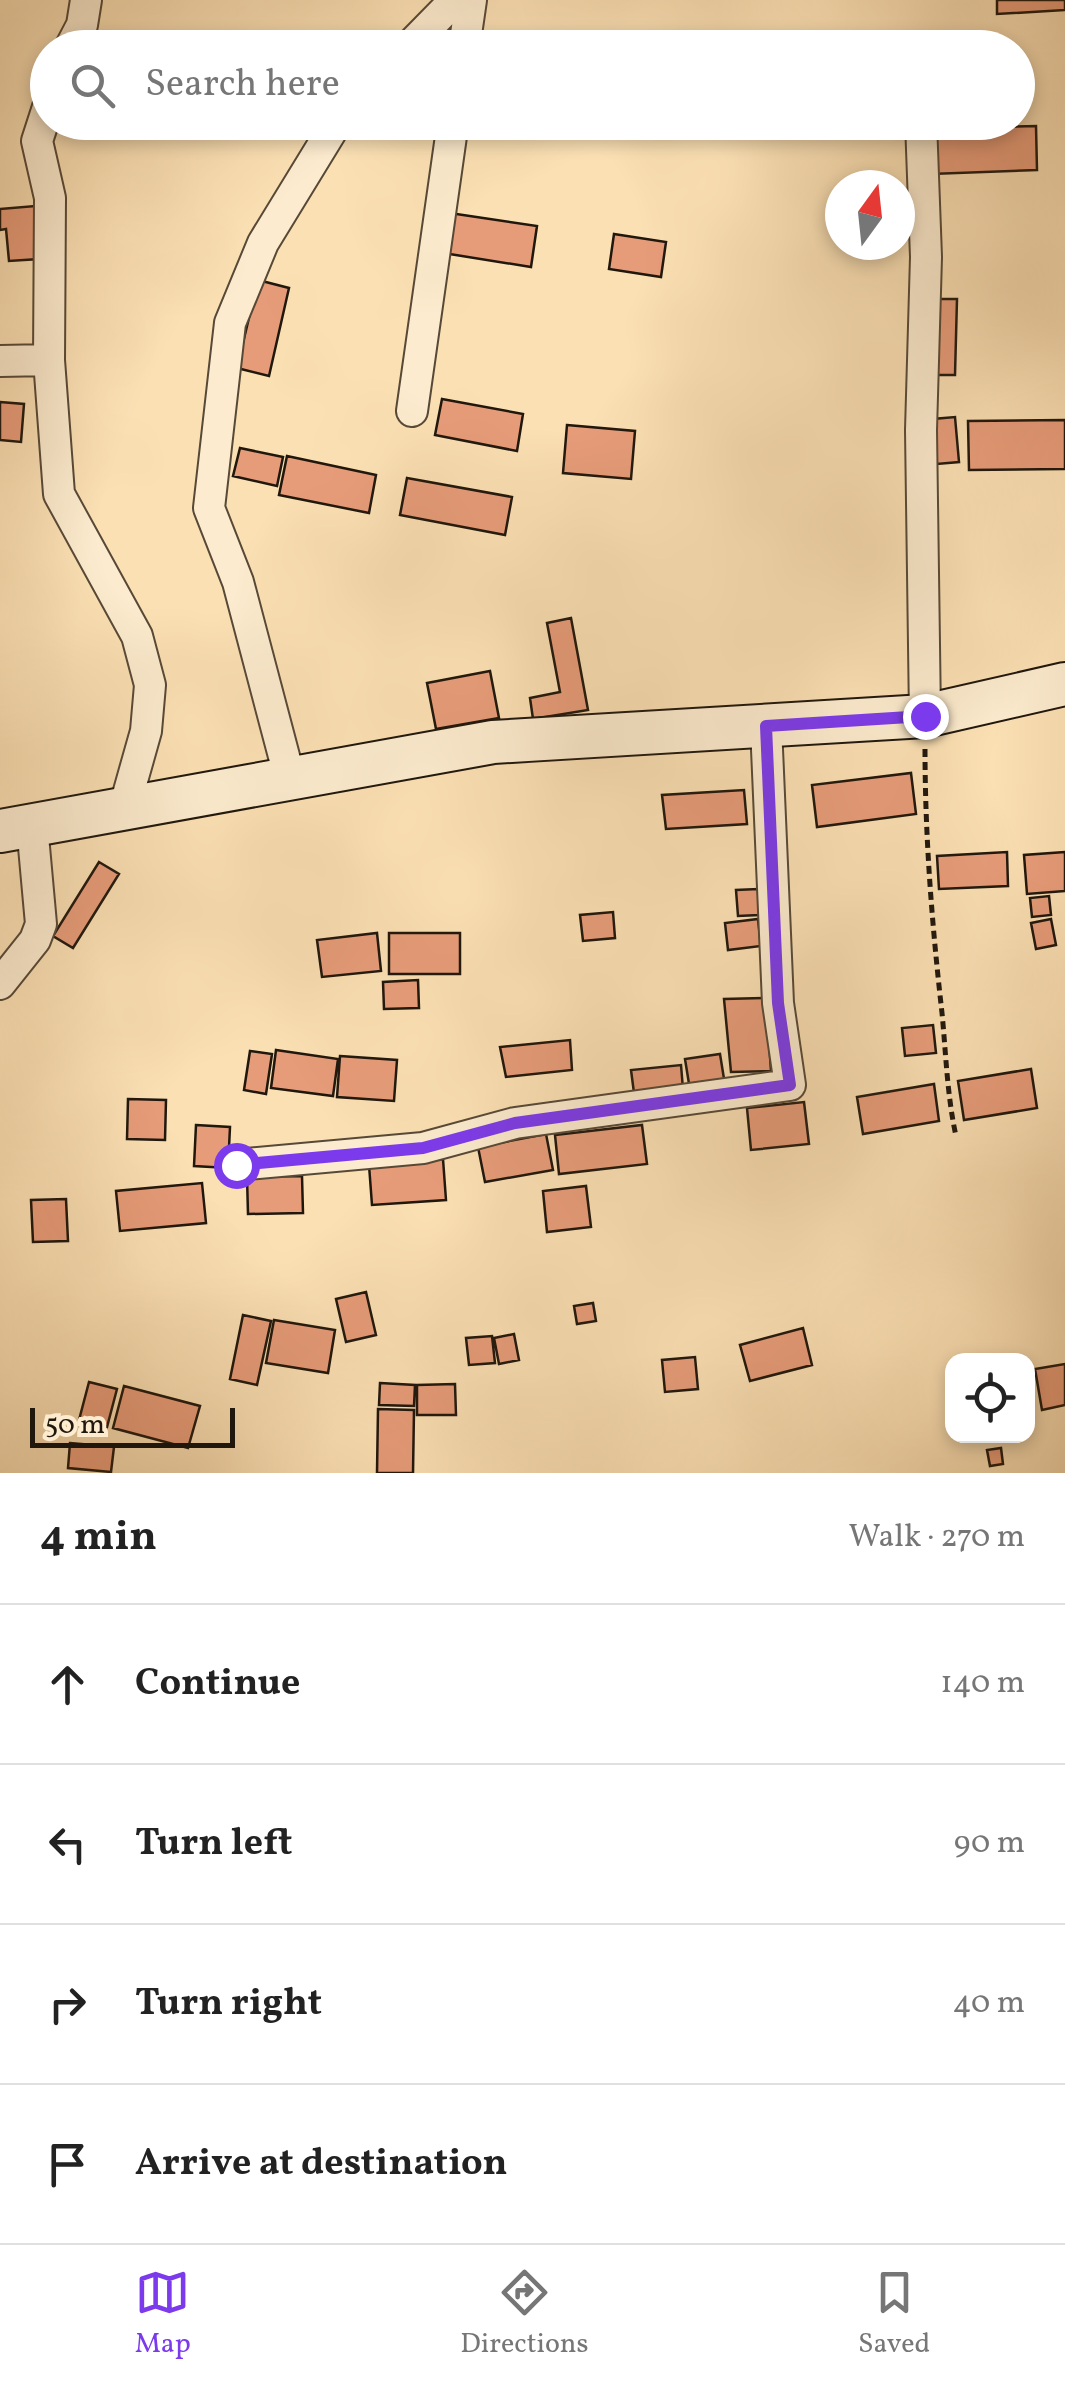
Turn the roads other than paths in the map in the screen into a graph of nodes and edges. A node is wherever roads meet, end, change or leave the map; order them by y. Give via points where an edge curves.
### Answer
1 (86, 0) edge
2 (454, 0) edge
3 (471, 0) edge
4 (79, 30) edge
5 (425, 30) edge
6 (467, 30) edge
7 (37, 140) edge
8 (326, 140) edge
9 (450, 140) edge
10 (922, 140) edge
11 (49, 360) junction
12 (0, 361) edge
13 (412, 411) dead end
14 (1065, 684) edge
15 (925, 716) junction
16 (766, 726) junction
17 (290, 778) junction
18 (124, 808) junction
19 (16, 828) edge
20 (0, 984) edge
21 (236, 1165) dead end

1 - 4 street
2 - 5 street
3 - 6 street
7 - 11 street via 50,198
8 - 17 street via 263,243 230,323 209,508 238,582
9 - 13 street
10 - 15 street
11 - 12 street
11 - 18 street via 60,494 137,636 150,685 146,731
14 - 15 street
15 - 16 street
16 - 17 street via 493,742
16 - 21 street via 778,1003 790,1085 515,1123 423,1148
17 - 18 street
18 - 19 street
19 - 20 street via 41,924

